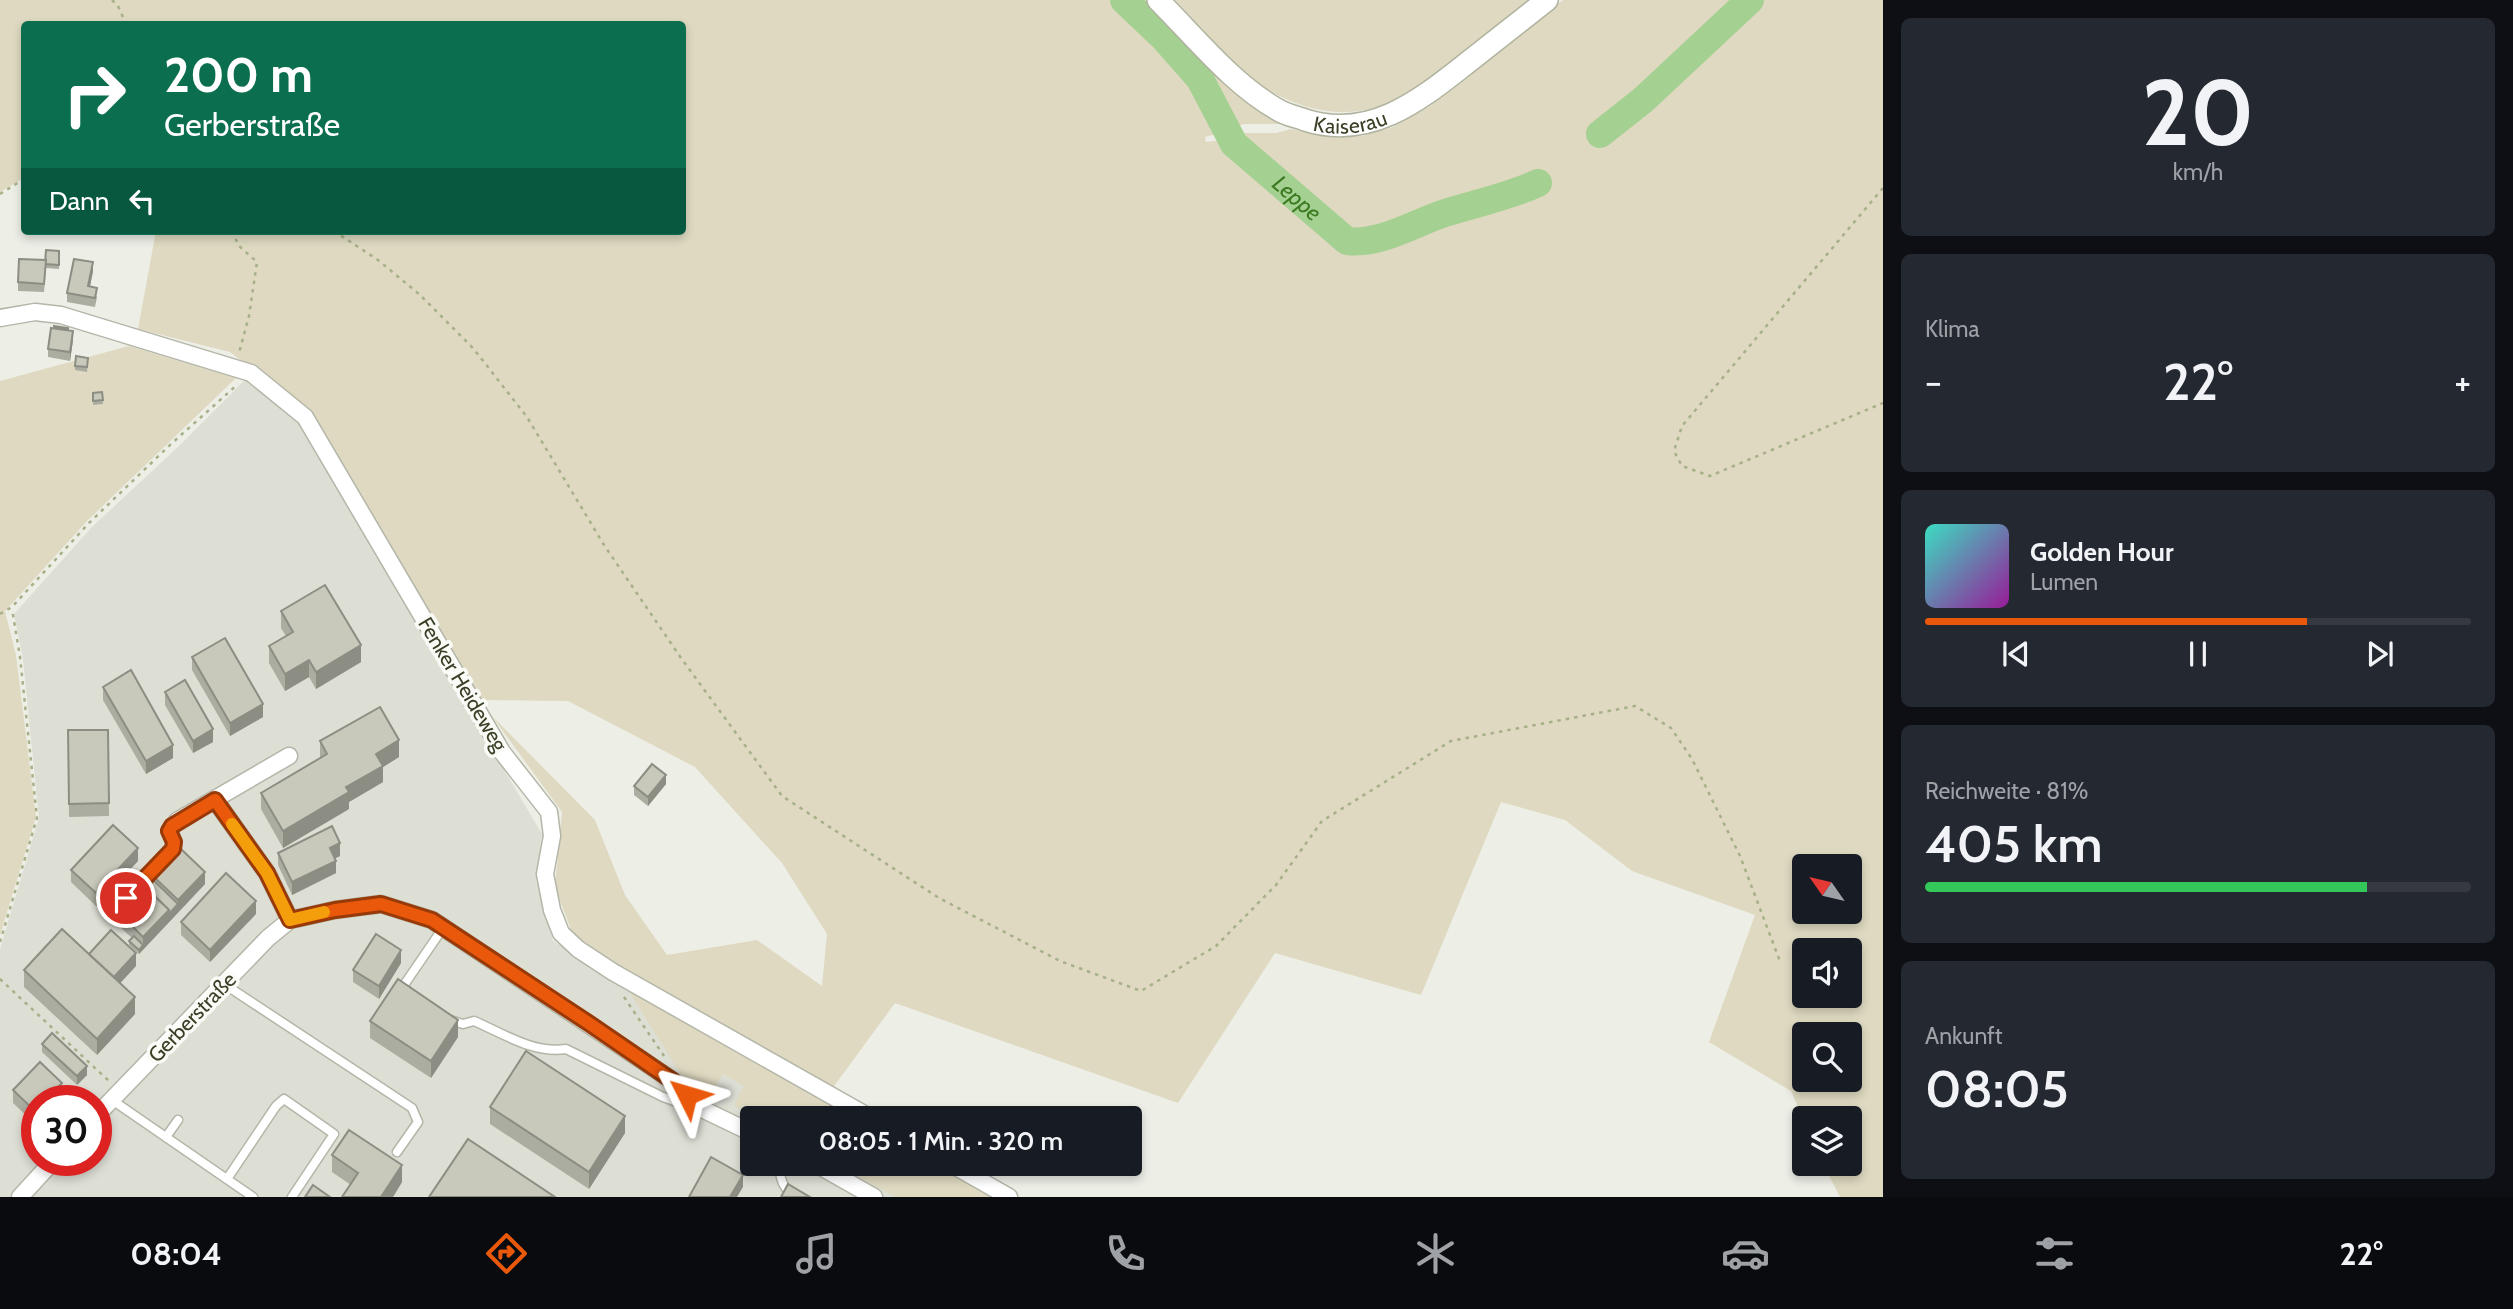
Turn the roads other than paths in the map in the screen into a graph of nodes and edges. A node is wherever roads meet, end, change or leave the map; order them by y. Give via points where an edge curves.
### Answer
1 (1158, 0) edge
2 (1547, 0) edge
3 (0, 318) edge
4 (289, 756) dead end
5 (215, 800) junction
6 (177, 821) joint
7 (126, 898) dead end
8 (290, 920) junction
9 (443, 928) junction
10 (224, 984) junction
11 (416, 998) edge
12 (445, 1017) edge
13 (687, 1095) junction
14 (116, 1096) junction
15 (112, 1100) edge
16 (850, 1106) edge
17 (178, 1120) dead end
18 (740, 1127) edge
19 (166, 1137) junction
20 (397, 1152) dead end
21 (40, 1176) edge
22 (780, 1176) edge
23 (837, 1176) edge
24 (972, 1176) edge
25 (227, 1179) junction
26 (23, 1196) edge
27 (253, 1197) edge
28 (292, 1197) edge
29 (795, 1197) edge
30 (874, 1197) edge
31 (1009, 1197) edge

1 - 2 main road, Kaiserau via 1228,71 1282,112 1316,124 1353,126 1405,108 1428,94
3 - 16 street, Fenker Heideweg via 35,312 61,315 246,371 305,417 502,752 549,812 552,836 545,874 561,933 613,972
4 - 5 street
5 - 6 street
5 - 8 street via 267,873
6 - 7 lane via 169,831 173,849
8 - 9 street, Gerberstraße via 381,904
8 - 10 street, Gerberstraße
9 - 11 lane via 404,985
9 - 13 street, Gerberstraße via 590,1024
10 - 14 street, Gerberstraße
10 - 20 lane via 412,1108 418,1122
12 - 13 lane via 454,1022 474,1021 540,1049 566,1049 680,1103
13 - 18 street, Gerberstraße via 700,1108
14 - 15 street, Gerberstraße
14 - 19 lane
17 - 19 lane
19 - 25 lane
21 - 26 street
22 - 29 lane
23 - 30 street
24 - 31 street
25 - 27 lane
25 - 28 lane via 284,1099 334,1133

